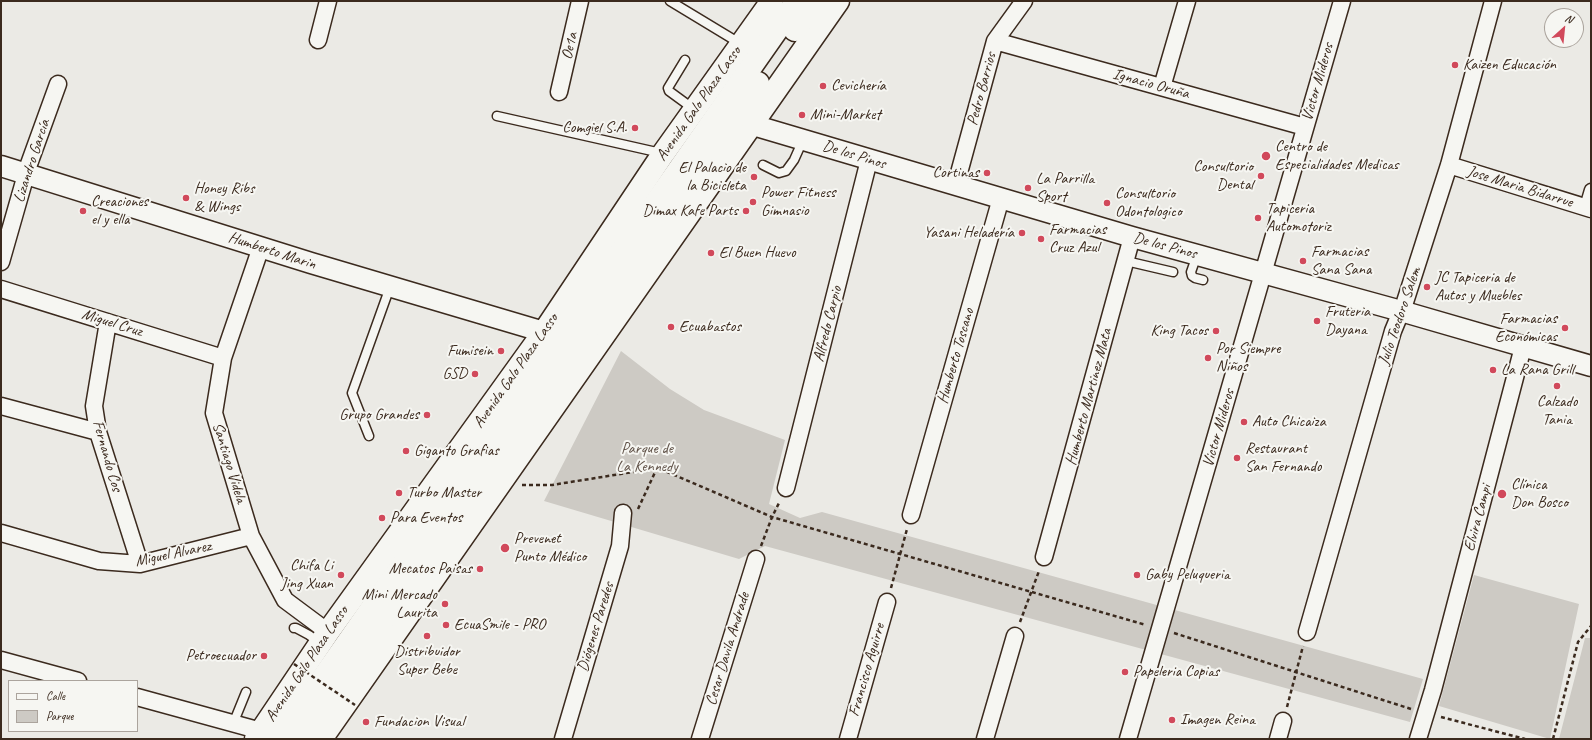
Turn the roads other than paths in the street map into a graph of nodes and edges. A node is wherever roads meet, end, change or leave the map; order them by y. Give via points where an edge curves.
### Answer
1 (328, 1) edge
2 (580, 1) edge
3 (670, 1) edge
4 (772, 1) edge
5 (797, 1) edge
6 (815, 1) edge
7 (838, 1) edge
8 (1024, 1) edge
9 (1187, 1) edge
10 (1342, 1) edge
11 (1493, 1) edge
12 (318, 40) dead end
13 (995, 41) junction
14 (742, 44) junction
15 (685, 60) dead end
16 (58, 84) dead end
17 (1162, 87) junction
18 (559, 92) dead end
19 (695, 110) junction
20 (497, 116) dead end
21 (734, 120) junction
22 (1306, 127) junction
23 (803, 140) junction
24 (664, 154) junction
25 (869, 160) junction
26 (763, 165) dead end
27 (1449, 165) junction
28 (1, 166) edge
29 (26, 173) junction
30 (956, 184) junction
31 (1591, 190) edge
32 (1000, 198) junction
33 (1588, 208) edge
34 (1132, 237) junction
35 (261, 247) junction
36 (1197, 254) junction
37 (1126, 261) junction
38 (1, 262) edge
39 (1173, 272) dead end
40 (1264, 273) junction
41 (1203, 280) dead end
42 (390, 286) junction
43 (1, 289) edge
44 (1401, 311) junction
45 (108, 322) junction
46 (544, 332) junction
47 (1523, 347) junction
48 (223, 358) junction
49 (1591, 366) edge
50 (1, 406) edge
51 (98, 432) junction
52 (369, 436) dead end
53 (786, 488) road end
54 (623, 513) road end
55 (911, 515) road end
56 (1, 533) edge
57 (251, 536) junction
58 (1044, 557) road end
59 (756, 559) road end
60 (140, 564) junction
61 (887, 602) road end
62 (294, 628) dead end
63 (1307, 632) road end
64 (1015, 636) road end
65 (324, 638) junction
66 (1, 660) edge
67 (74, 680) edge
68 (246, 692) dead end
69 (138, 697) edge
70 (1283, 721) road end
71 (233, 724) junction
72 (278, 737) edge
73 (321, 739) edge
74 (563, 739) edge
75 (700, 739) edge
76 (848, 739) edge
77 (985, 739) edge
78 (1128, 739) edge
79 (1278, 739) edge
80 (1418, 739) edge

1 - 12 street
2 - 18 street, Oe1a
3 - 14 lane
4 - 14 main road, Avenida Galo Plaza Lasso
5 - 21 main road, Avenida Galo Plaza Lasso
6 - 21 main road, Avenida Galo Plaza Lasso
7 - 21 main road, Avenida Galo Plaza Lasso
8 - 13 street, Pedro Barrios
9 - 17 street
10 - 22 street, Victor Mideros
11 - 27 street, Julio Teodoro Salem
13 - 17 street, Ignacio Oruña
13 - 30 street, Pedro Barrios
14 - 19 main road, Avenida Galo Plaza Lasso
15 - 19 lane via 668,88 669,92
16 - 29 street, Lizandro García
17 - 22 street, Ignacio Oruña
19 - 24 main road, Avenida Galo Plaza Lasso
20 - 24 lane
21 - 23 street, De los Pinos
21 - 72 main road, Avenida Galo Plaza Lasso via 371,637
21 - 73 main road, Avenida Galo Plaza Lasso via 499,485
22 - 40 street, Victor Mideros
23 - 25 street, De los Pinos
23 - 26 lane via 786,171 779,173
24 - 46 main road, Avenida Galo Plaza Lasso
25 - 30 street, De los Pinos
25 - 53 street, Alfredo Carpio
27 - 33 street, Jose Maria Bidarrue
27 - 44 street, Julio Teodoro Salem
28 - 29 street, Humberto Marin
29 - 35 street, Humberto Marin
29 - 38 street, Lizandro García
30 - 32 street, De los Pinos
31 - 33 street
32 - 34 street, De los Pinos
32 - 55 street, Humberto Toscano
34 - 36 street, De los Pinos
34 - 37 street, Humberto Martinez Mata
35 - 42 street, Humberto Marin
35 - 48 street, Santiago Videla
36 - 40 street, De los Pinos
36 - 41 lane via 1191,272 1192,276
37 - 39 lane
37 - 58 street, Humberto Martinez Mata
40 - 44 street, De los Pinos
40 - 78 street, Victor Mideros
42 - 46 street, Humberto Marin
42 - 52 lane via 352,393
43 - 45 street, Miguel Cruz
44 - 47 street, De los Pinos
44 - 63 street, Julio Teodoro Salem via 1393,330
45 - 48 street, Miguel Cruz
45 - 51 street, Fernando Cos via 94,406
46 - 65 main road, Avenida Galo Plaza Lasso
47 - 49 street, De los Pinos
47 - 80 street, Elvira Campi
48 - 57 street, Santiago Videla via 214,413
50 - 51 street
51 - 60 street, Fernando Cos
54 - 74 street, Diógenes Paredes via 620,546
56 - 60 street, Miguel Alvarez via 99,561
57 - 60 street, Miguel Alvarez
57 - 65 street, Santiago Videla via 285,600 315,624
59 - 75 street, Cesar Davila Andrade
61 - 76 street, Francisco Aguirre
62 - 65 lane
64 - 77 street
65 - 72 main road, Avenida Galo Plaza Lasso
66 - 67 street
68 - 71 lane
69 - 71 street
70 - 79 street
71 - 72 street

